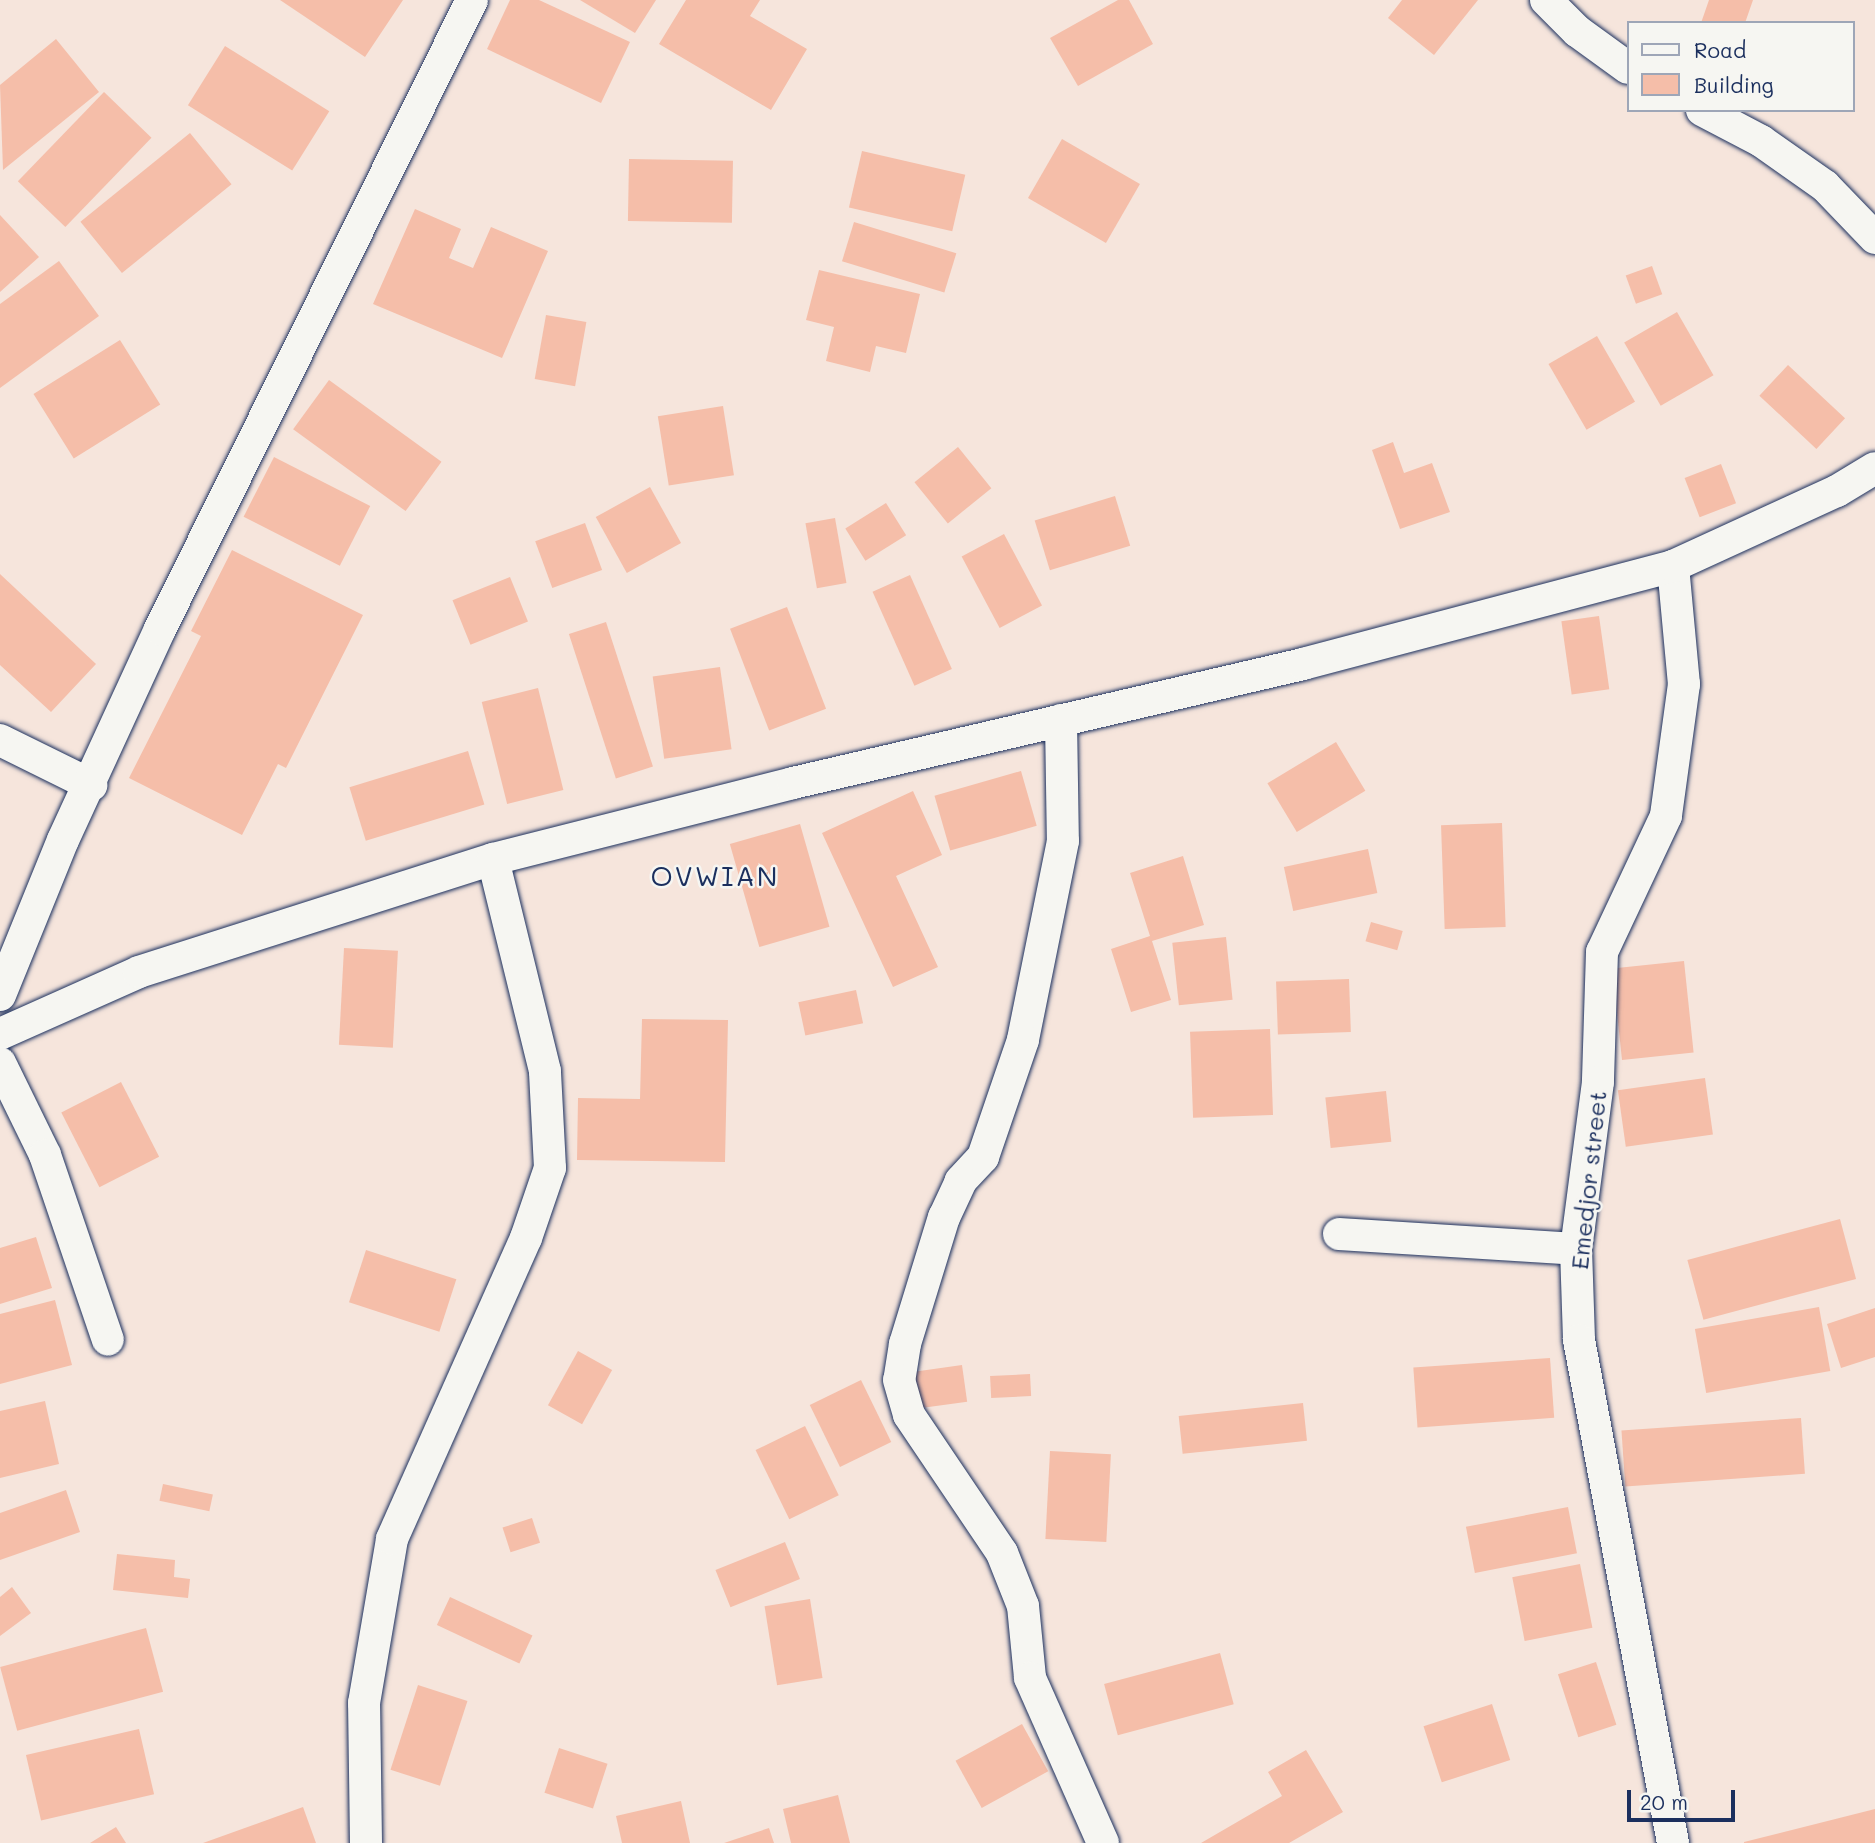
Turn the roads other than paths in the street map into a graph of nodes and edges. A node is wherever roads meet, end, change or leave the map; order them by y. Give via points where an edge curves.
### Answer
1 (470, 0) edge
2 (1546, 0) edge
3 (1626, 67) edge
4 (1706, 112) edge
5 (1875, 237) edge
6 (1875, 468) edge
7 (1673, 566) junction
8 (1061, 720) junction
9 (0, 740) edge
10 (91, 785) junction
11 (493, 859) junction
12 (0, 995) edge
13 (0, 1034) edge
14 (0, 1063) edge
15 (1339, 1234) dead end
16 (1576, 1249) junction
17 (108, 1340) dead end
18 (366, 1843) edge
19 (1102, 1843) edge
20 (1673, 1843) edge

1 - 10 street via 160,629
2 - 3 street via 1577,31
4 - 5 street via 1761,141 1825,186
6 - 7 street via 1837,491
7 - 8 street via 1494,617
7 - 16 street, Emedjor street via 1684,684 1666,816 1602,952 1598,1082
8 - 11 street
8 - 19 street via 1063,841 1023,1040 982,1157 961,1181 944,1217 905,1344 899,1380 909,1415 1002,1553 1023,1606 1030,1678
9 - 10 street
10 - 12 street
11 - 13 street via 138,972
11 - 18 street via 545,1071 550,1168 526,1238 392,1539 364,1703
14 - 17 street via 45,1155
15 - 16 street
16 - 20 street, Emedjor street via 1579,1340

